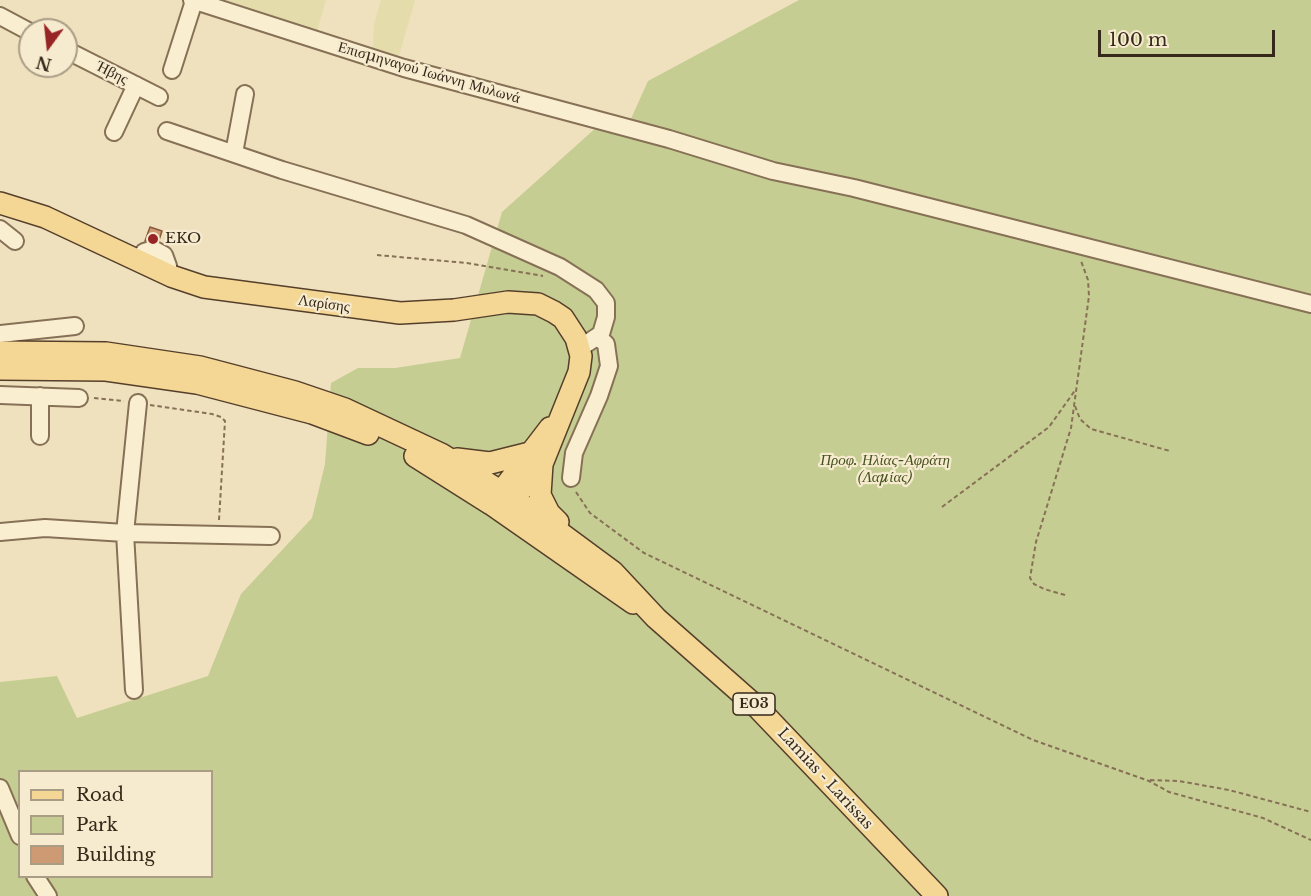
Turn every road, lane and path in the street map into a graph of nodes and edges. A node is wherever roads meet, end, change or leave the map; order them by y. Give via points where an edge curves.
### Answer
1 (193, 1) edge
2 (0, 16) edge
3 (18, 26) edge
4 (78, 56) edge
5 (172, 70) dead end
6 (136, 85) junction
7 (245, 94) dead end
8 (159, 97) dead end
9 (167, 131) dead end
10 (114, 132) dead end
11 (234, 153) junction
12 (0, 203) edge
13 (0, 229) edge
14 (15, 241) dead end
15 (1078, 246) junction
16 (144, 252) dead end
17 (377, 255) dead end
18 (168, 266) dead end
19 (550, 278) dead end
20 (1311, 304) edge
21 (75, 326) dead end
22 (0, 334) edge
23 (598, 337) junction
24 (580, 348) junction
25 (0, 352) edge
26 (0, 369) edge
27 (1076, 389) junction
28 (0, 394) edge
29 (40, 396) junction
30 (79, 398) joint
31 (138, 403) junction
32 (1075, 405) junction
33 (40, 436) dead end
34 (1170, 451) dead end
35 (441, 454) junction
36 (536, 459) junction
37 (571, 478) joint
38 (502, 502) junction
39 (942, 507) dead end
40 (0, 532) edge
41 (125, 533) junction
42 (219, 535) junction
43 (271, 536) dead end
44 (574, 541) junction
45 (1065, 595) dead end
46 (656, 618) junction
47 (134, 690) dead end
48 (1149, 781) junction
49 (0, 788) edge
50 (1311, 812) edge
51 (18, 831) edge
52 (1311, 840) edge
53 (36, 878) edge
54 (48, 896) edge
55 (937, 896) edge

1 - 5 street
1 - 15 street, Επισμηναγού Ιωάννη Μυλωνά via 404,68 773,171
2 - 3 street
4 - 6 street, Ήβης
6 - 8 street, Ήβης
6 - 10 street
7 - 11 street
9 - 11 street
11 - 23 street via 466,225 560,267 603,297 606,317
12 - 24 main road, Λαρίσης via 45,217 204,287 400,313 508,302 538,304 563,318
13 - 14 street
15 - 20 street, Επισμηναγού Ιωάννη Μυλωνά
15 - 27 path via 1089,296
16 - 18 street via 153,249 164,255
17 - 19 path via 467,263
21 - 22 street
23 - 24 street
23 - 37 street via 606,344 609,366 574,453
24 - 36 main road via 579,372 565,409
25 - 35 main road via 106,353 200,367 345,409
26 - 38 main road via 149,375 312,413 408,452
27 - 32 path
27 - 39 path via 1049,427
28 - 29 street
29 - 30 street
29 - 33 street
30 - 31 path
31 - 41 street
31 - 42 path via 212,414 225,422
32 - 34 path via 1080,419 1091,429
32 - 45 path via 1036,542 1030,578 1044,589
35 - 36 main road via 482,463
35 - 38 main road
36 - 38 main road
36 - 44 main road, ΕΟ3 via 542,501
37 - 48 path via 576,494 590,513 664,564 1033,740
38 - 44 main road
38 - 46 main road, Lamias - Larissas / ΕΟ3 via 603,585
40 - 41 street via 23,528
41 - 42 street
41 - 47 street
42 - 43 street
44 - 46 main road, Lamias - Larissas / ΕΟ3 via 613,572
46 - 55 main road, Lamias - Larissas / ΕΟ3 via 758,708
48 - 50 path via 1179,781 1218,788
48 - 52 path via 1169,792 1263,818
49 - 51 street
53 - 54 street

